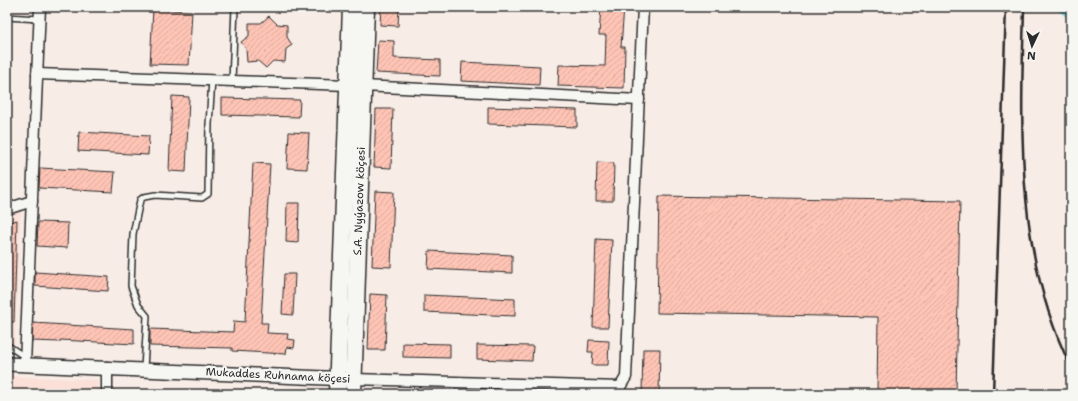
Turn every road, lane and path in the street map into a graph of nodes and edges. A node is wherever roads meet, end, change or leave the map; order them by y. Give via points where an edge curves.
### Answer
1 (40, 7) edge
2 (235, 7) edge
3 (351, 7) edge
4 (366, 7) edge
5 (644, 7) edge
6 (7, 17) edge
7 (39, 19) junction
8 (37, 74) junction
9 (212, 80) junction
10 (232, 81) junction
11 (356, 85) junction
12 (639, 100) junction
13 (32, 201) junction
14 (7, 209) edge
15 (7, 345) edge
16 (25, 360) junction
17 (7, 364) edge
18 (107, 367) junction
19 (144, 369) junction
20 (501, 383) junction
21 (345, 386) edge
22 (620, 390) edge
23 (107, 394) edge
24 (501, 394) edge

1 - 7 street
2 - 10 lane
3 - 11 main road, S.A. Nyýazow köçesi
4 - 11 main road, S.A. Nyýazow köçesi
5 - 12 street
6 - 7 lane
7 - 8 street
8 - 9 street
8 - 13 street
9 - 10 street
9 - 19 lane via 208,194 202,198 148,195 140,200 133,234 130,286 138,304 148,316
10 - 11 street
11 - 12 street
11 - 21 main road, S.A. Nyýazow köçesi
12 - 22 street via 626,377
13 - 14 street
13 - 16 street
15 - 16 lane
16 - 17 street, Mukaddes Ruhnama köçesi
16 - 18 street, Mukaddes Ruhnama köçesi
18 - 19 street, Mukaddes Ruhnama köçesi
18 - 23 street
19 - 21 street, Mukaddes Ruhnama köçesi
20 - 21 street, Mukaddes Ruhnama köçesi
20 - 22 street, Mukaddes Ruhnama köçesi
20 - 24 lane

